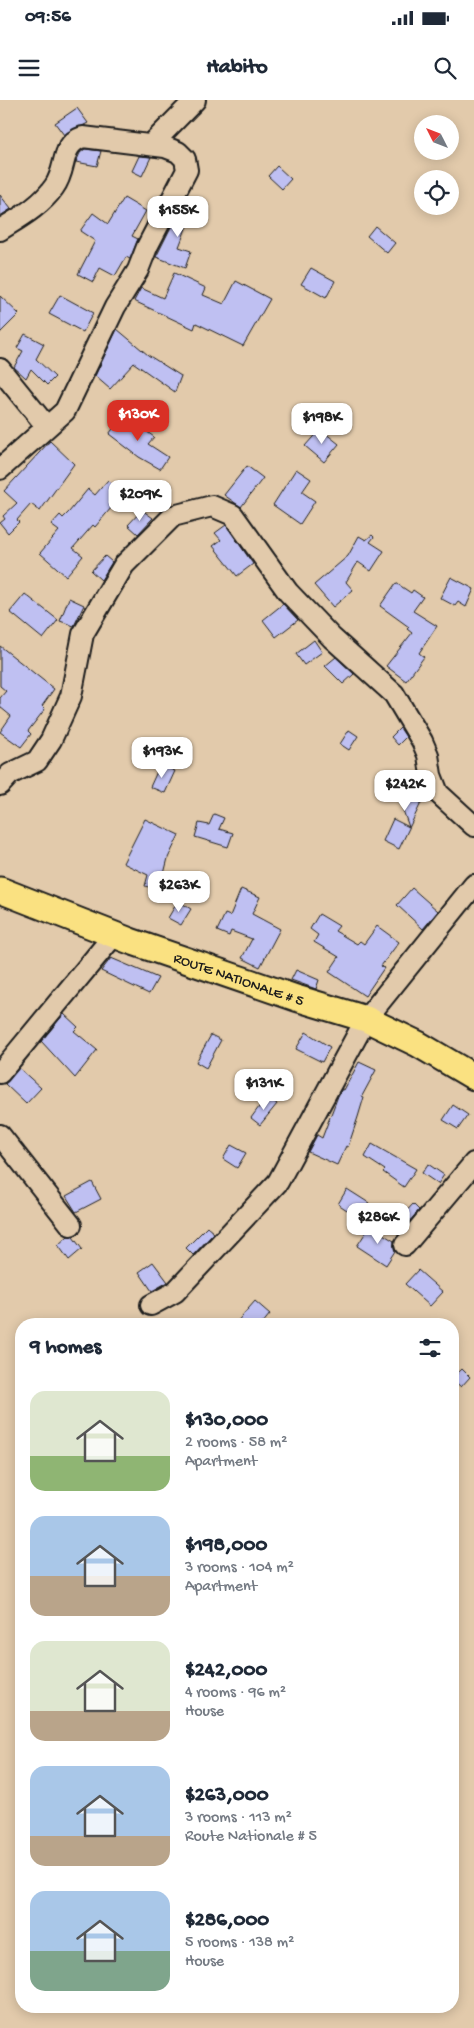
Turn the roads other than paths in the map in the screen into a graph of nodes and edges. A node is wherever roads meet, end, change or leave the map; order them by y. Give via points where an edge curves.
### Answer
1 (195, 100) edge
2 (150, 145) junction
3 (0, 230) edge
4 (0, 369) edge
5 (47, 426) junction
6 (0, 468) edge
7 (0, 785) edge
8 (474, 826) edge
9 (474, 885) edge
10 (0, 890) edge
11 (114, 935) junction
12 (366, 1019) junction
13 (0, 1072) edge
14 (474, 1077) edge
15 (0, 1135) edge
16 (474, 1162) edge
17 (71, 1225) dead end
18 (405, 1245) dead end
19 (151, 1305) dead end

1 - 2 street
2 - 3 street via 83,137 73,141 54,188 32,209
2 - 5 street via 178,152 187,170 65,411
4 - 5 street
5 - 6 street
7 - 8 street via 10,774 37,761 51,740 71,696 83,634 124,565 173,516 212,506 233,515 288,592 332,638 394,694 428,754 438,793
9 - 12 street
10 - 11 main road, ROUTE NATIONALE # 5
11 - 12 main road, ROUTE NATIONALE # 5
11 - 13 street
12 - 14 main road, ROUTE NATIONALE # 5 via 418,1044
12 - 19 street via 278,1182 175,1292
15 - 17 street
16 - 18 street

